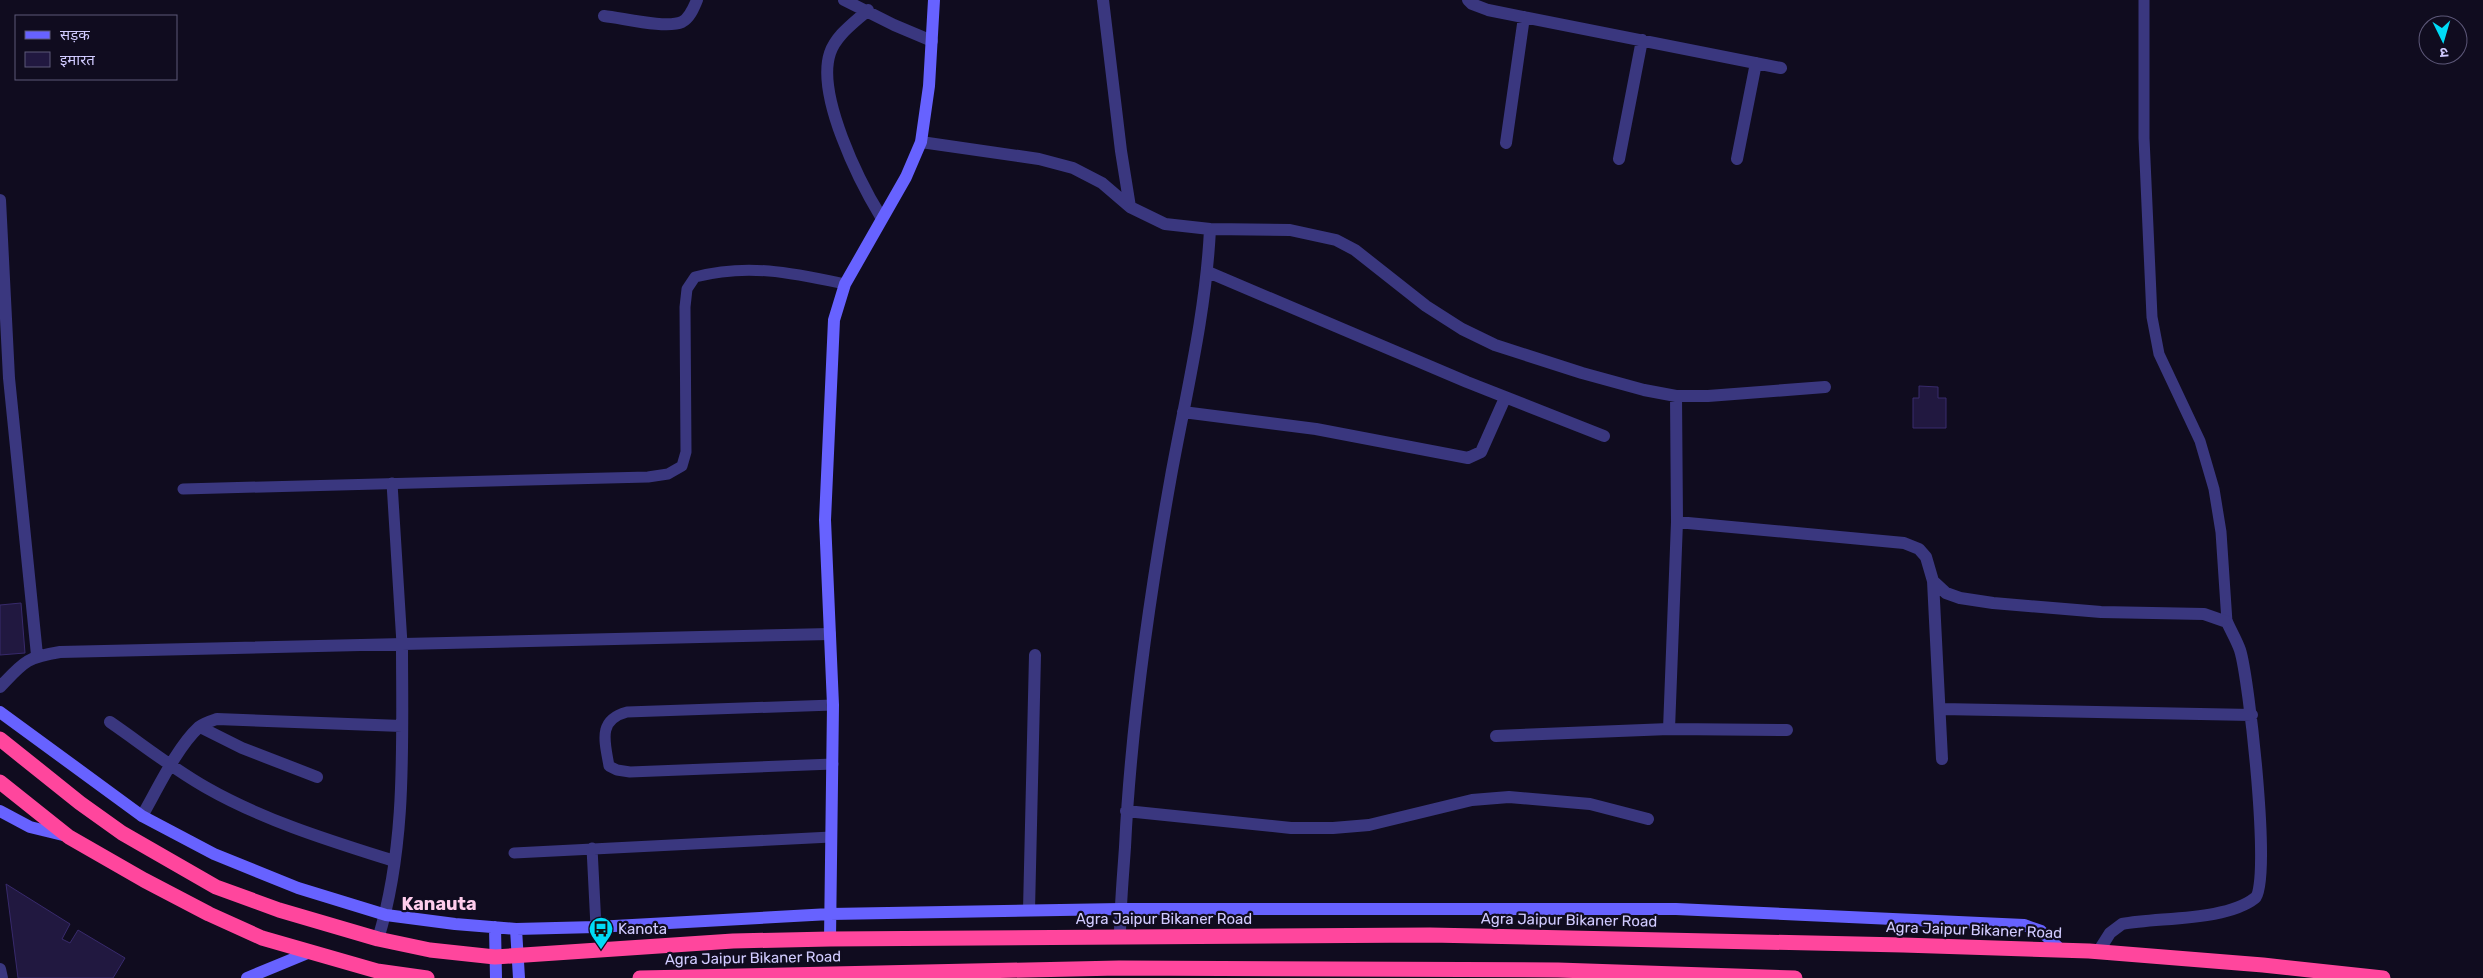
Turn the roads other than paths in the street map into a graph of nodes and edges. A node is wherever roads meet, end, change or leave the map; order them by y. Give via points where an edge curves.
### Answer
1 (697, 0) edge
2 (844, 0) edge
3 (934, 0) edge
4 (1103, 0) edge
5 (1468, 0) edge
6 (2144, 0) edge
7 (868, 10) junction
8 (604, 16) dead end
9 (1524, 17) junction
10 (932, 40) junction
11 (1642, 40) junction
12 (1756, 63) junction
13 (1781, 68) dead end
14 (921, 142) junction
15 (1506, 143) dead end
16 (1619, 159) dead end
17 (1737, 159) dead end
18 (0, 200) edge
19 (1130, 207) junction
20 (881, 218) junction
21 (1210, 230) junction
22 (1208, 272) junction
23 (2, 279) edge
24 (845, 284) junction
25 (1825, 387) dead end
26 (1676, 396) junction
27 (1505, 398) junction
28 (1183, 412) junction
29 (1604, 436) dead end
30 (392, 483) junction
31 (183, 489) dead end
32 (1677, 522) junction
33 (1933, 581) junction
34 (2227, 622) junction
35 (830, 634) junction
36 (402, 644) junction
37 (37, 655) junction
38 (1035, 655) dead end
39 (0, 687) edge
40 (833, 705) junction
41 (1941, 709) junction
42 (0, 712) edge
43 (2252, 715) junction
44 (110, 722) dead end
45 (402, 726) junction
46 (200, 727) junction
47 (1669, 729) junction
48 (1786, 730) dead end
49 (1496, 736) dead end
50 (0, 739) edge
51 (1942, 759) dead end
52 (833, 764) junction
53 (171, 765) junction
54 (317, 777) dead end
55 (0, 782) edge
56 (0, 811) edge
57 (1126, 811) junction
58 (142, 816) junction
59 (1648, 819) dead end
60 (69, 837) junction
61 (831, 837) junction
62 (592, 848) junction
63 (514, 853) dead end
64 (394, 861) junction
65 (1120, 909) junction
66 (1029, 910) junction
67 (830, 914) junction
68 (386, 915) junction
69 (596, 927) junction
70 (494, 928) junction
71 (516, 929) junction
72 (1120, 937) junction
73 (830, 938) junction
74 (378, 939) junction
75 (2061, 950) junction
76 (310, 952) junction
77 (2098, 952) junction
78 (518, 956) junction
79 (495, 957) junction
80 (0, 969) edge
81 (381, 975) edge
82 (2, 978) edge
83 (247, 978) edge
84 (427, 978) edge
85 (496, 978) edge
86 (519, 978) edge
87 (640, 978) edge
88 (1796, 978) edge
89 (2383, 978) edge

1 - 8 street via 690,16 683,22 670,24
2 - 7 street
3 - 10 street
4 - 19 street
5 - 9 street via 1488,10
6 - 34 lane via 2144,138 2152,317 2159,354 2200,441 2214,489 2221,532
7 - 10 street via 894,25
7 - 20 street via 837,39 829,54 829,92 850,157
9 - 11 street
9 - 15 street
10 - 14 street
11 - 12 street
11 - 16 street
12 - 13 street
12 - 17 street
14 - 19 street via 1039,158 1073,168 1102,183
14 - 20 street via 906,177
18 - 23 street
19 - 21 street via 1164,224
20 - 24 street
21 - 22 street
21 - 26 street via 1290,230 1336,240 1355,250 1426,306 1495,345 1582,374
22 - 27 street
22 - 28 street
23 - 37 street
24 - 30 lane via 782,271 753,269 695,276 687,289 685,307 686,452 682,466 668,474
24 - 35 street via 834,320 828,432 825,520
25 - 26 street
26 - 32 street
27 - 28 street via 1487,441 1480,452 1468,458 1316,429
27 - 29 street
28 - 57 street via 1141,659
30 - 31 lane
30 - 36 lane
32 - 33 street via 1904,543 1919,549 1926,557
32 - 47 street
33 - 34 street via 1946,593 1993,603 2101,612 2204,614
33 - 41 street
34 - 43 street via 2240,650
35 - 36 street
35 - 40 street
36 - 37 street
36 - 45 street
37 - 39 street via 23,663
38 - 66 street
40 - 52 street
40 - 52 lane via 627,712 615,715 607,724 605,736 609,766 630,772
41 - 43 street
41 - 51 street
42 - 58 street
43 - 77 street via 2261,862 2258,896 2221,913 2122,924 2110,933
44 - 53 street
45 - 46 street via 217,719
45 - 64 street
46 - 53 street
46 - 54 street via 242,748
47 - 48 street
47 - 49 street
50 - 74 highway, Agra Jaipur Bikaner Road via 80,804 122,833 216,887 279,910
52 - 61 street
53 - 58 street
53 - 64 street via 255,812
55 - 60 highway
56 - 60 street via 30,827
57 - 59 street via 1291,828 1333,828 1369,824 1472,800 1510,797 1590,804
57 - 65 street
58 - 68 street via 214,854 298,888
60 - 76 highway via 209,914 262,938
61 - 62 lane
61 - 67 street
62 - 63 lane
62 - 69 lane
64 - 68 street
65 - 66 street
65 - 72 street
65 - 75 street via 1686,910 2024,925 2042,931
66 - 67 street
67 - 69 street
67 - 73 street
68 - 70 street
68 - 74 street
69 - 71 street
70 - 71 street
70 - 79 street
71 - 78 street
72 - 73 highway, Agra Jaipur Bikaner Road
72 - 75 highway, Agra Jaipur Bikaner Road via 1470,936
73 - 78 highway, Agra Jaipur Bikaner Road via 733,941
74 - 79 highway, Agra Jaipur Bikaner Road via 430,950
75 - 77 highway, Agra Jaipur Bikaner Road
76 - 81 highway
76 - 83 street
77 - 89 highway, Agra Jaipur Bikaner Road
78 - 79 highway, Agra Jaipur Bikaner Road
78 - 86 street
79 - 85 street
80 - 82 street
81 - 84 highway
87 - 88 highway, Agra Jaipur Bikaner Road via 1119,968 1567,970

